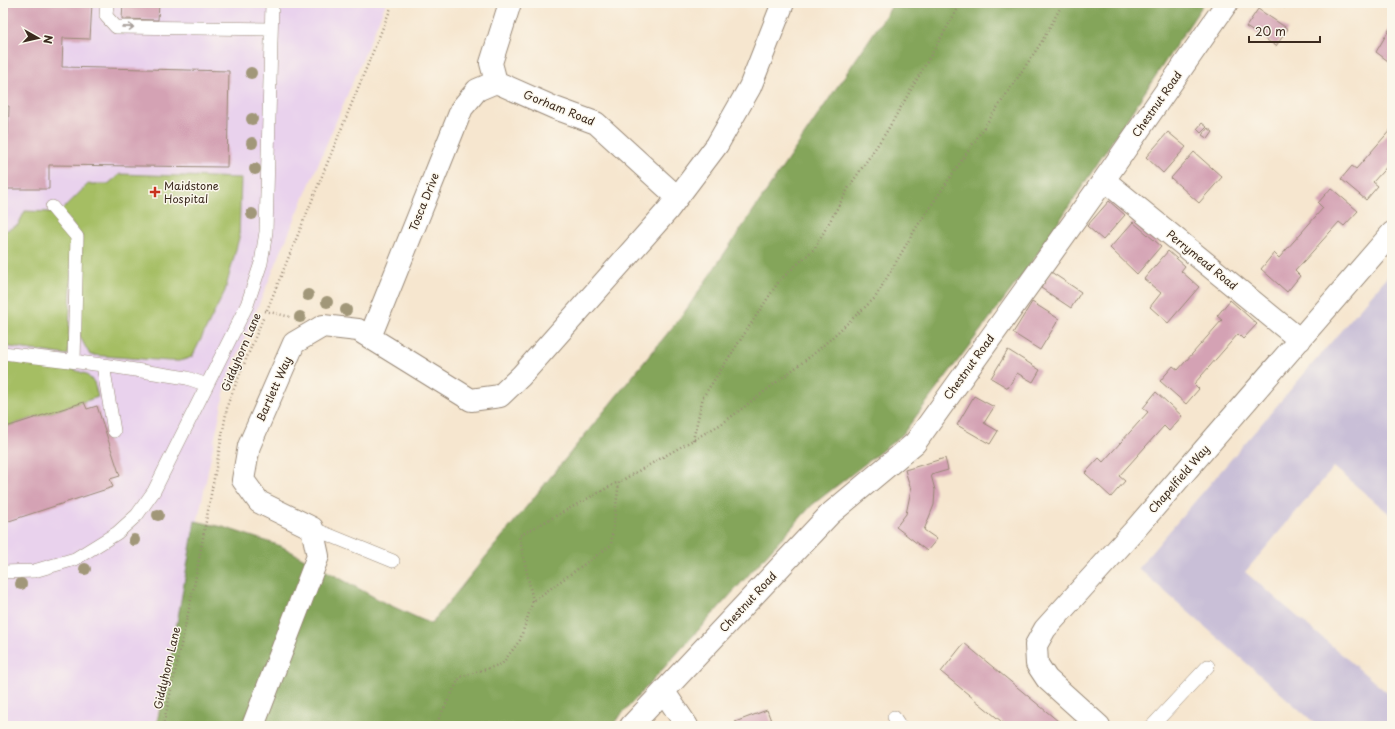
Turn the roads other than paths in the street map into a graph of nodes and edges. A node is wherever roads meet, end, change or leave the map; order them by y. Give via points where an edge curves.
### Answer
1 (107, 3) edge
2 (272, 3) edge
3 (510, 3) edge
4 (783, 3) edge
5 (1227, 3) edge
6 (271, 30) junction
7 (496, 82) junction
8 (1104, 180) junction
9 (677, 197) junction
10 (52, 207) dead end
11 (1392, 233) edge
12 (370, 338) junction
13 (1300, 340) junction
14 (3, 352) edge
15 (74, 361) junction
16 (103, 365) junction
17 (207, 385) junction
18 (114, 431) dead end
19 (312, 528) junction
20 (393, 561) dead end
21 (3, 572) edge
22 (1208, 666) dead end
23 (664, 692) junction
24 (252, 726) edge
25 (632, 726) edge
26 (687, 726) edge
27 (1099, 726) edge
28 (1152, 726) edge

1 -> 6 lane via 106,16 116,27
2 - 6 lane
3 - 7 street via 491,63
4 - 9 street, Bartlett Way via 750,87 717,145
5 - 8 street, Chestnut Road
6 - 17 lane via 266,232 261,263 247,305
7 - 9 street, Gorham Road via 596,123
7 - 12 street, Tosca Drive via 477,90 462,108
8 - 13 street, Perrymead Road
8 - 23 street, Chestnut Road via 914,443 830,514
9 - 12 street, Bartlett Way via 521,376 500,396 471,400
10 - 15 lane via 77,237
11 - 13 street, Chapelfield Way
12 - 19 street, Bartlett Way via 358,330 323,326 294,343 249,446 243,480 259,502
13 - 27 street, Chapelfield Way via 1138,527 1045,629 1036,645 1037,664 1046,679
14 - 15 lane
15 - 16 lane
16 - 17 lane via 187,378
16 - 18 lane
17 - 21 lane via 154,491 137,515 117,533 74,559 34,571
19 - 20 lane
19 - 24 street via 318,556
22 - 28 lane
23 - 25 street, Chestnut Road
23 - 26 street

